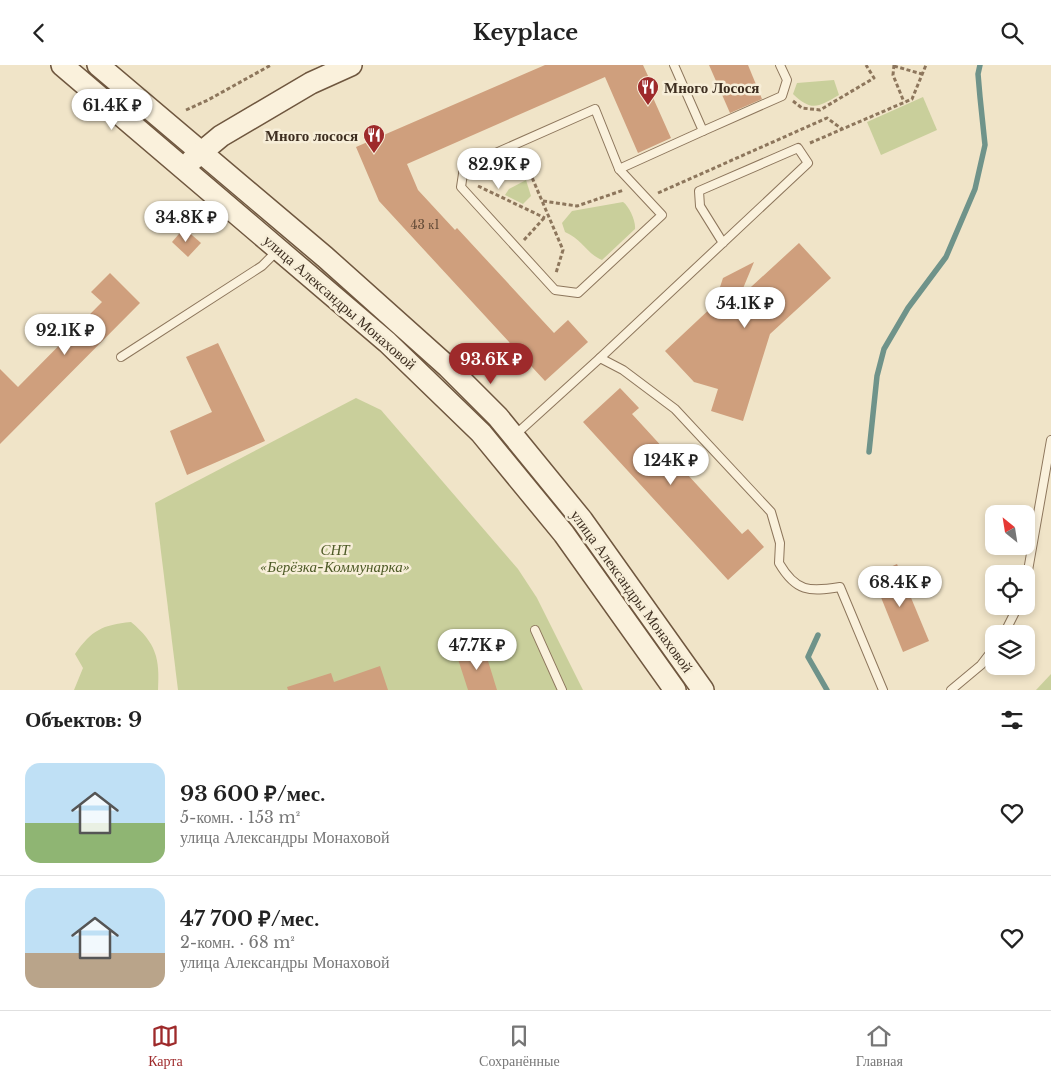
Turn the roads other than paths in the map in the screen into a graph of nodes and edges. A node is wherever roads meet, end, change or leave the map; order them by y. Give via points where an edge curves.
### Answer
1 (62, 65) edge
2 (351, 65) edge
3 (674, 65) edge
4 (780, 65) edge
5 (102, 67) edge
6 (703, 131) junction
7 (200, 152) junction
8 (184, 168) junction
9 (619, 169) junction
10 (723, 243) junction
11 (279, 248) junction
12 (121, 357) dead end
13 (600, 358) junction
14 (514, 436) junction
15 (1051, 440) edge
16 (1029, 565) edge
17 (535, 630) dead end
18 (985, 659) edge
19 (669, 685) edge
20 (562, 690) edge
21 (703, 690) edge
22 (882, 690) edge
23 (950, 690) edge

1 - 8 main road, улица Александры Монаховой
2 - 7 main road via 311,83 221,136
3 - 6 lane
4 - 6 lane via 787,80 782,96
5 - 7 main road, улица Александры Монаховой
6 - 9 lane
7 - 8 main road
7 - 14 main road, улица Александры Монаховой via 402,325 448,367
8 - 11 main road, улица Александры Монаховой
9 - 9 lane via 662,215 578,293 555,290 461,187 464,167 595,109
10 - 10 lane via 808,163 798,148 699,191 700,206
10 - 13 lane
11 - 12 lane via 262,266
11 - 19 main road, улица Александры Монаховой via 393,348 481,433 564,534
13 - 14 lane
13 - 22 lane via 623,369 675,409 771,513 780,543 779,563 795,584 814,592 840,587
14 - 21 main road, улица Александры Монаховой via 582,521
15 - 16 lane
17 - 20 lane
18 - 23 lane

